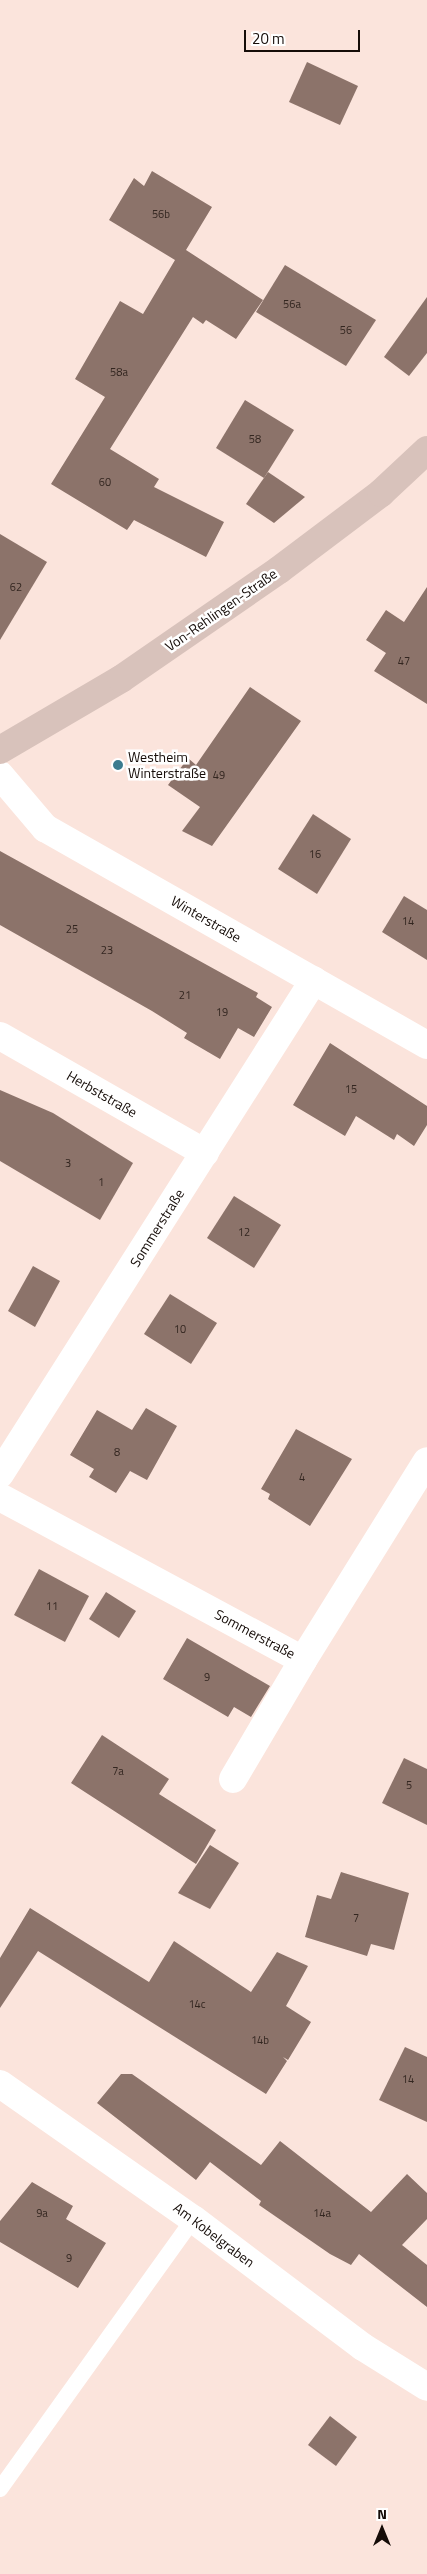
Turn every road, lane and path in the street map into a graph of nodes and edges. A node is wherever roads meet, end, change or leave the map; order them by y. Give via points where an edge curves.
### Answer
1 (427, 450) edge
2 (0, 750) edge
3 (0, 775) edge
4 (314, 980) junction
5 (0, 1036) edge
6 (427, 1045) edge
7 (205, 1153) junction
8 (427, 1461) edge
9 (0, 1474) edge
10 (0, 1497) edge
11 (303, 1660) junction
12 (233, 1779) dead end
13 (0, 2084) edge
14 (193, 2219) junction
15 (427, 2387) edge
16 (0, 2489) edge

1 - 2 street, Von-Rehlingen-Straße via 381,493 279,570 121,679
3 - 4 street, Winterstraße via 45,828
4 - 6 street, Winterstraße
4 - 7 street, Sommerstraße
5 - 7 street, Herbststraße
7 - 9 street, Sommerstraße
8 - 11 street, Sommerstraße
10 - 11 street, Sommerstraße
11 - 12 street
13 - 14 street, Am Kobelgraben
14 - 15 street, Am Kobelgraben via 362,2347
14 - 16 lane

